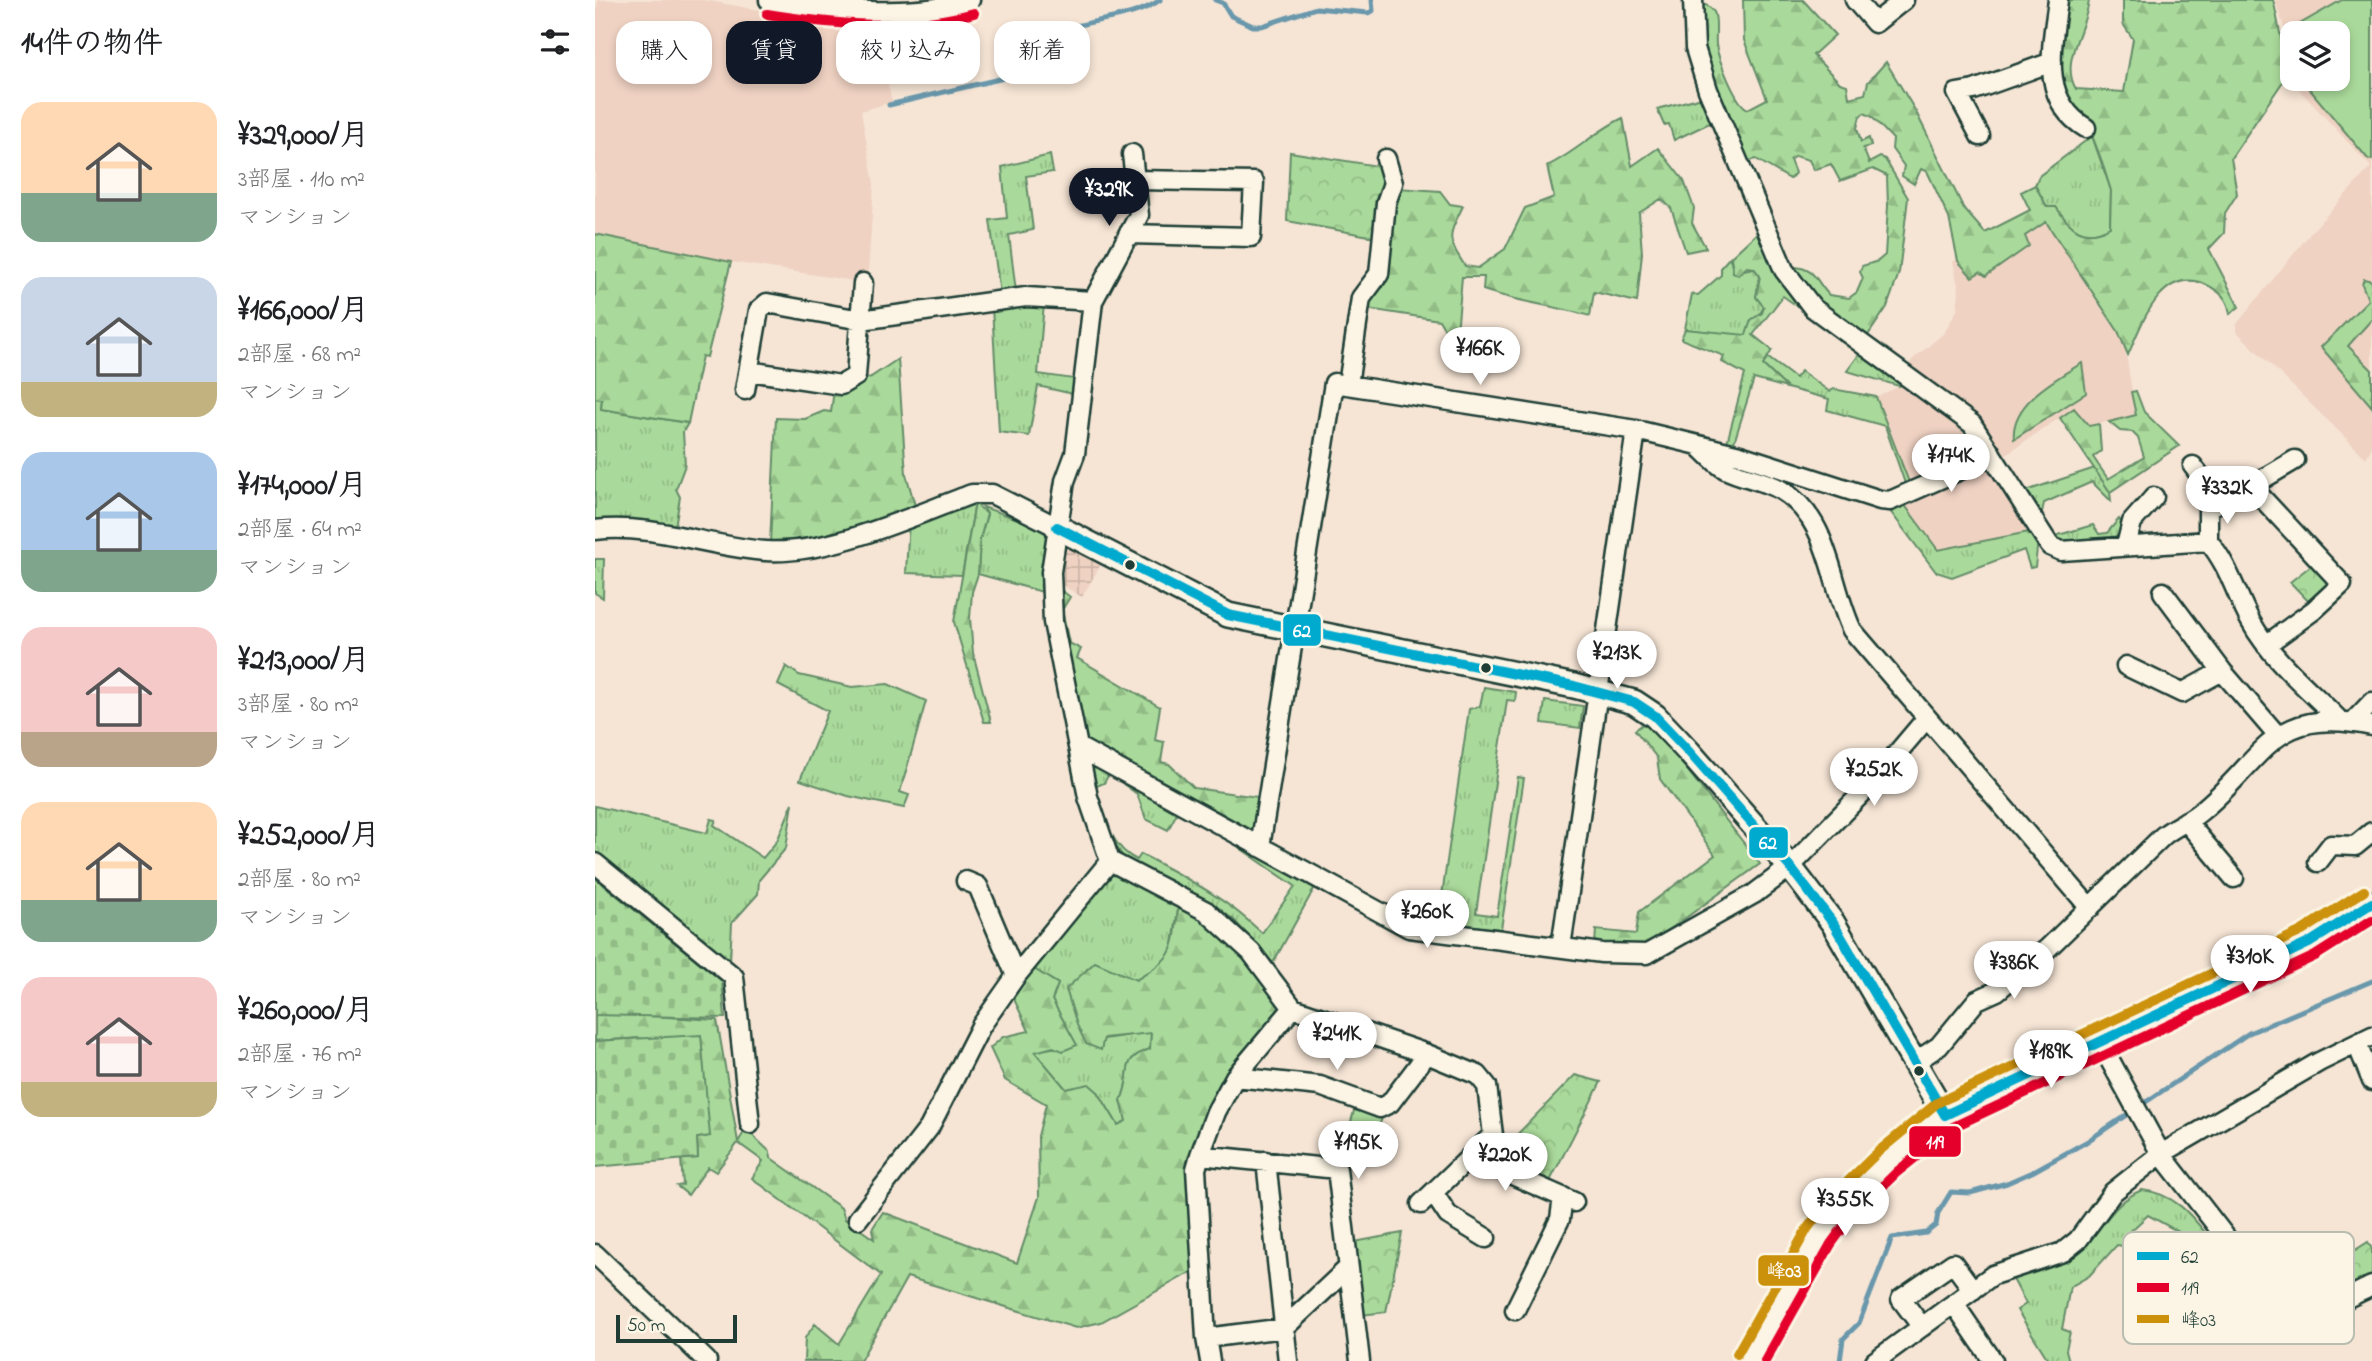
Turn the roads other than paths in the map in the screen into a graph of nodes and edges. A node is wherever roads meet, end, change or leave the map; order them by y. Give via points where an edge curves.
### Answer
1 (769, 0) edge
2 (970, 0) edge
3 (1693, 0) edge
4 (1854, 0) edge
5 (1904, 0) edge
6 (2058, 0) edge
7 (2052, 62) junction
8 (2086, 128) dead end
9 (1980, 136) dead end
10 (1132, 154) dead end
11 (1386, 159) dead end
12 (1136, 180) junction
13 (1128, 234) junction
14 (863, 283) dead end
15 (1093, 301) junction
16 (861, 320) junction
17 (749, 371) junction
18 (1348, 385) junction
19 (745, 390) dead end
20 (1636, 430) junction
21 (1699, 447) junction
22 (1991, 453) junction
23 (2295, 460) dead end
24 (2193, 466) dead end
25 (2251, 486) junction
26 (2154, 497) dead end
27 (2208, 508) junction
28 (1057, 527) junction
29 (595, 530) edge
30 (2208, 541) junction
31 (2126, 546) junction
32 (2164, 592) dead end
33 (1294, 629) junction
34 (2266, 645) junction
35 (2126, 666) dead end
36 (2222, 671) junction
37 (1598, 692) junction
38 (2372, 702) edge
39 (1926, 719) junction
40 (2346, 721) junction
41 (2372, 726) edge
42 (2277, 735) junction
43 (1080, 748) junction
44 (2186, 821) junction
45 (2372, 832) edge
46 (1259, 847) junction
47 (1110, 861) junction
48 (2318, 862) dead end
49 (595, 863) edge
50 (1790, 867) junction
51 (2234, 878) dead end
52 (965, 881) dead end
53 (2372, 902) edge
54 (2090, 908) junction
55 (1561, 947) junction
56 (1016, 976) junction
57 (1293, 1008) junction
58 (2364, 1040) edge
59 (2100, 1042) junction
60 (1427, 1054) junction
61 (1915, 1062) junction
62 (1235, 1077) junction
63 (2372, 1081) edge
64 (1945, 1115) junction
65 (750, 1124) dead end
66 (1493, 1135) junction
67 (2161, 1154) junction
68 (1200, 1155) junction
69 (1266, 1161) junction
70 (858, 1219) dead end
71 (2222, 1232) edge
72 (1486, 1238) dead end
73 (595, 1254) edge
74 (1348, 1268) junction
75 (2372, 1286) edge
76 (1973, 1290) junction
77 (2354, 1294) edge
78 (1955, 1305) junction
79 (1515, 1310) dead end
80 (1922, 1327) junction
81 (1284, 1328) junction
82 (1206, 1338) junction
83 (706, 1361) edge
84 (1210, 1361) edge
85 (1287, 1361) edge
86 (1360, 1361) edge
87 (1749, 1361) edge
88 (1875, 1361) edge
89 (1993, 1361) edge

1 - 2 street via 805,7 879,10
3 - 22 street via 1695,48 1708,90 1784,270 1813,308 1972,424
4 - 5 street via 1875,23
6 - 7 street
7 - 8 street via 2059,102 2068,118
7 - 9 street via 1957,93
10 - 12 street
11 - 18 street via 1393,183 1386,204 1379,274 1361,298
12 - 13 street via 1139,215
12 - 13 street via 1254,182 1251,237
13 - 15 street
14 - 16 street
15 - 16 street via 1026,297
15 - 28 street via 1075,454
16 - 17 street via 856,376 841,385
16 - 17 street via 768,303 759,310
17 - 19 street
18 - 20 street
18 - 33 street via 1334,383
20 - 21 street
20 - 37 street
21 - 22 street via 1890,501
21 - 39 street via 1723,468 1780,490 1801,506 1821,533 1852,630
22 - 31 street via 2050,546 2061,551
23 - 25 street
24 - 27 street via 2207,485
25 - 27 street
25 - 34 street via 2342,583
26 - 31 street via 2132,522
27 - 30 street
28 - 29 street via 992,494 972,495 837,542 768,551 650,532
28 - 33 street via 1228,615
28 - 43 street via 1051,572 1053,622
30 - 31 street
30 - 34 street via 2221,556
32 - 36 street
33 - 37 street
33 - 46 street
34 - 40 street
35 - 36 street via 2182,693
36 - 42 street
37 - 50 street via 1634,702 1655,716
37 - 55 street
38 - 40 street
39 - 50 street
39 - 54 street
40 - 41 street
40 - 42 street via 2304,722
42 - 44 street
43 - 46 street
43 - 47 street via 1088,797
44 - 51 street
44 - 54 street via 2163,836
45 - 48 street via 2355,846 2331,845
46 - 55 street via 1409,928
47 - 56 street
47 - 57 street via 1206,911 1251,952
49 - 65 street via 734,977
50 - 55 street via 1754,894 1647,954
50 - 61 street via 1833,923
52 - 56 street via 978,886
53 - 59 street via 2309,943
54 - 61 street via 1997,991 1971,1006 1939,1046
56 - 70 street via 981,1026 929,1128
57 - 60 street
57 - 62 street
58 - 63 street
58 - 67 street
59 - 64 street
59 - 67 street
60 - 62 street via 1390,1103 1380,1108 1320,1086
60 - 66 street via 1478,1075 1487,1086
61 - 64 street
62 - 68 street
64 - 87 street via 1839,1209
66 - 72 street via 1428,1199
66 - 79 street via 1501,1170 1568,1199
67 - 71 street
67 - 76 street via 2113,1192 2078,1240 2063,1252 1993,1275
68 - 69 street
68 - 82 street via 1196,1170
69 - 74 street via 1337,1169
69 - 81 street
73 - 83 street
74 - 81 street
74 - 86 street
75 - 77 street
76 - 78 street
76 - 80 street via 1953,1263 1901,1299
78 - 80 street
78 - 89 street
80 - 88 street
81 - 82 street
81 - 85 street
82 - 84 street

